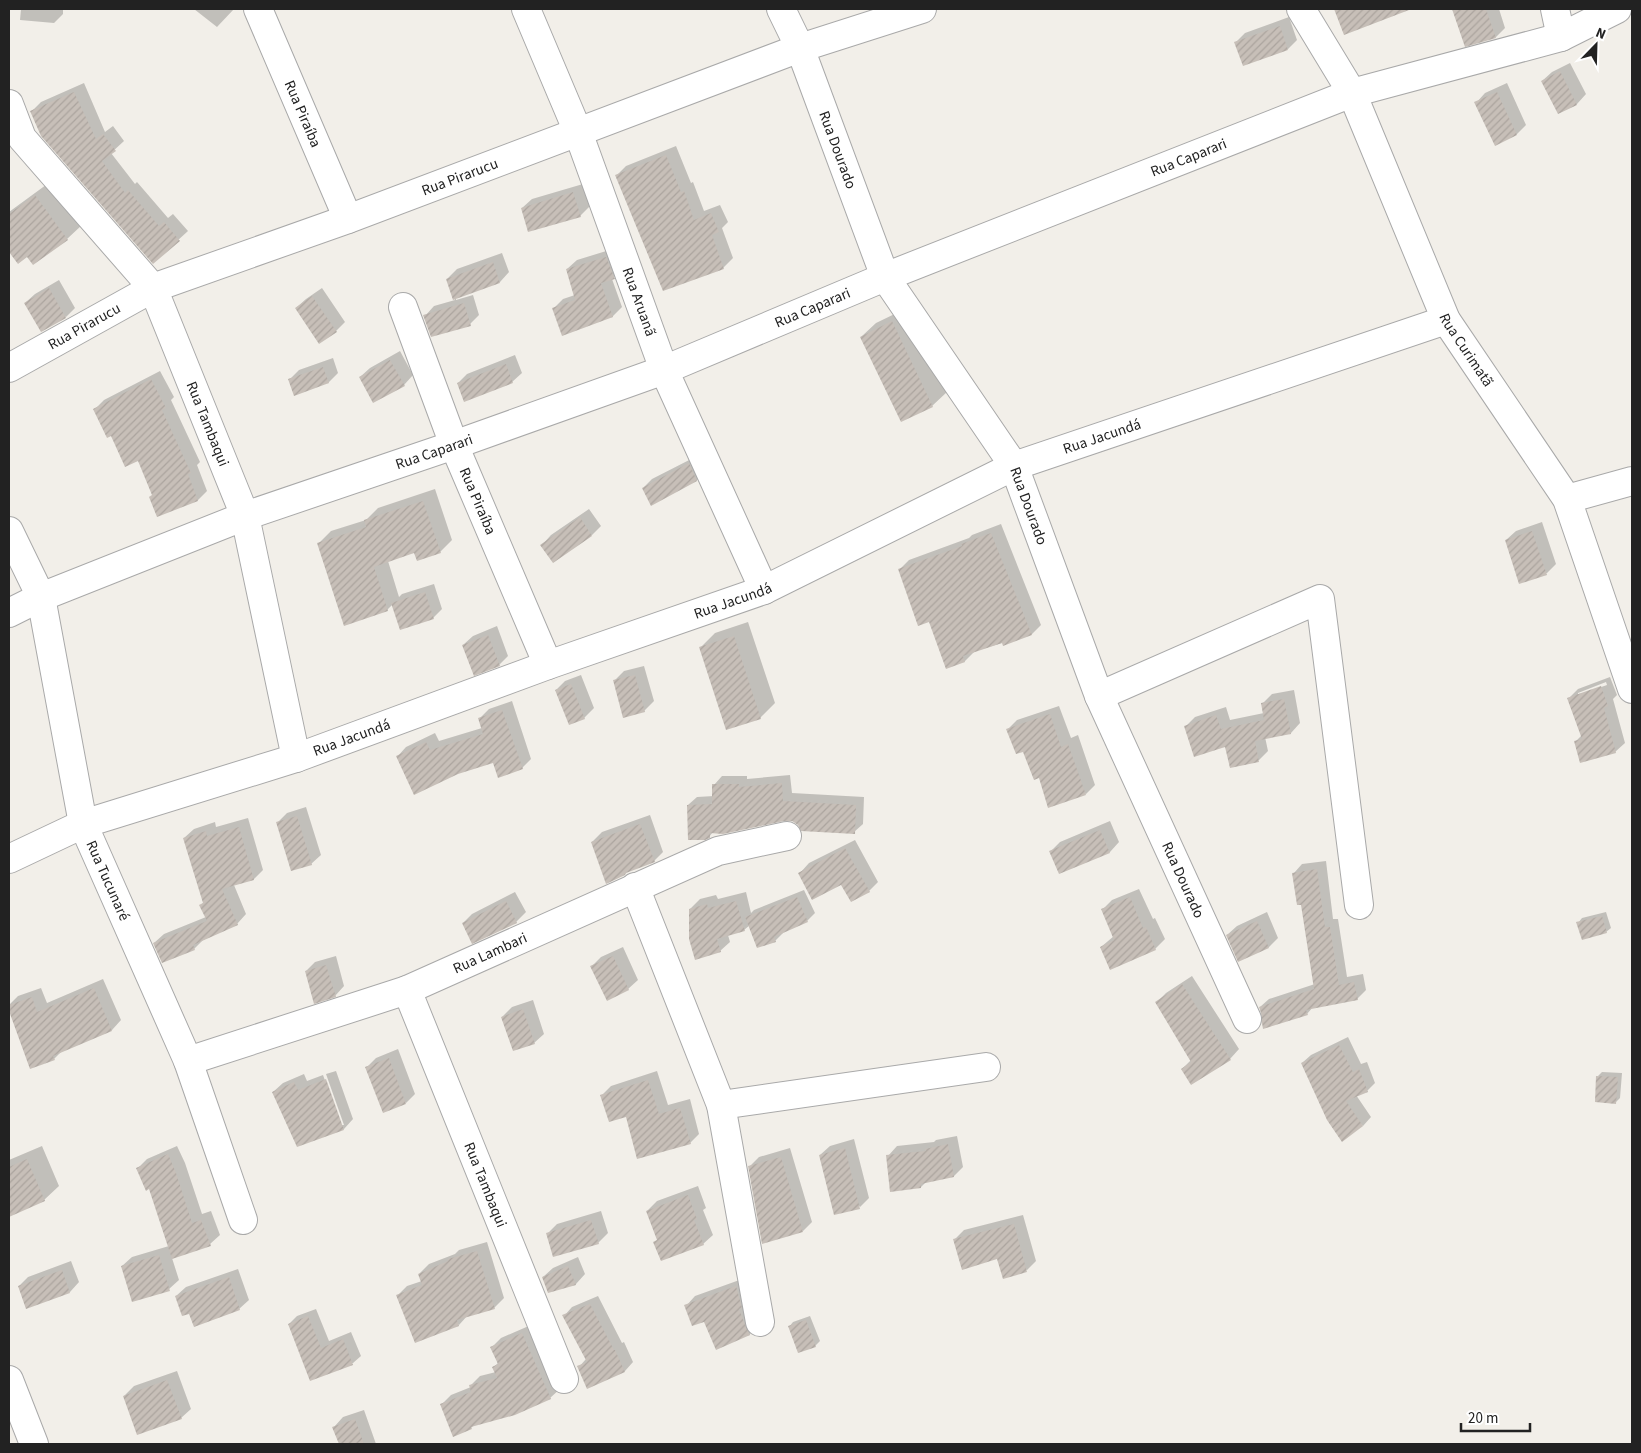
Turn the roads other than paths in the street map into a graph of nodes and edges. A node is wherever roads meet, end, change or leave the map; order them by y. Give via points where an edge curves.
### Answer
1 (258, 9) edge
2 (526, 9) edge
3 (781, 9) edge
4 (922, 9) edge
5 (1301, 9) edge
6 (1554, 9) edge
7 (1617, 9) edge
8 (1561, 37) junction
9 (800, 48) junction
10 (1352, 93) junction
11 (9, 104) edge
12 (578, 132) junction
13 (15, 139) edge
14 (348, 219) junction
15 (885, 277) junction
16 (153, 288) junction
17 (403, 307) dead end
18 (1446, 320) junction
19 (9, 368) edge
20 (664, 370) junction
21 (454, 446) junction
22 (1014, 466) junction
23 (1632, 481) edge
24 (1567, 499) junction
25 (246, 516) junction
26 (9, 532) edge
27 (764, 590) junction
28 (41, 596) junction
29 (9, 613) edge
30 (548, 665) junction
31 (1632, 689) edge
32 (1098, 696) junction
33 (296, 758) junction
34 (83, 824) junction
35 (787, 836) dead end
36 (9, 859) edge
37 (634, 887) junction
38 (1359, 905) dead end
39 (407, 990) junction
40 (1247, 1019) dead end
41 (188, 1060) junction
42 (986, 1066) dead end
43 (721, 1105) junction
44 (243, 1220) dead end
45 (760, 1322) dead end
46 (564, 1379) dead end
47 (9, 1380) edge
48 (34, 1444) edge

1 - 14 street, Rua Piraíba
2 - 12 street, Rua Aruanã
3 - 9 street, Rua Dourado
4 - 9 street, Rua Pirarucu
5 - 10 street, Rua Curimatã
6 - 8 street
7 - 8 street, Rua Caparari
8 - 10 street, Rua Caparari
9 - 12 street, Rua Pirarucu
9 - 15 street, Rua Dourado
10 - 15 street, Rua Caparari
10 - 18 street, Rua Curimatã
11 - 13 street
12 - 14 street, Rua Pirarucu
12 - 20 street, Rua Aruanã
13 - 16 street, Rua Tambaqui
14 - 16 street, Rua Pirarucu
15 - 20 street, Rua Caparari
15 - 22 street, Rua Dourado
16 - 19 street, Rua Pirarucu
16 - 25 street, Rua Tambaqui
17 - 21 street, Rua Piraíba
18 - 22 street, Rua Jacundá
18 - 24 street, Rua Curimatã
20 - 21 street, Rua Caparari
20 - 27 street, Rua Aruanã
21 - 25 street, Rua Caparari
21 - 30 street, Rua Piraíba
22 - 27 street, Rua Jacundá
22 - 32 street, Rua Dourado
23 - 24 street
24 - 31 street, Rua Curimatã
25 - 28 street, Rua Caparari
25 - 33 street, Rua Tambaqui
26 - 28 street, Rua Tucunaré
27 - 30 street, Rua Jacundá
28 - 29 street, Rua Caparari
28 - 34 street, Rua Tucunaré
30 - 33 street, Rua Jacundá
32 - 38 street via 1320,599
32 - 40 street, Rua Dourado
33 - 34 street, Rua Jacundá
34 - 36 street, Rua Jacundá
34 - 41 street, Rua Tucunaré
35 - 37 street, Rua Lambari via 718,851
37 - 39 street, Rua Lambari
37 - 43 street
39 - 41 street, Rua Lambari
39 - 46 street, Rua Tambaqui
41 - 44 street, Rua Tucunaré
42 - 43 street
43 - 45 street
47 - 48 street

